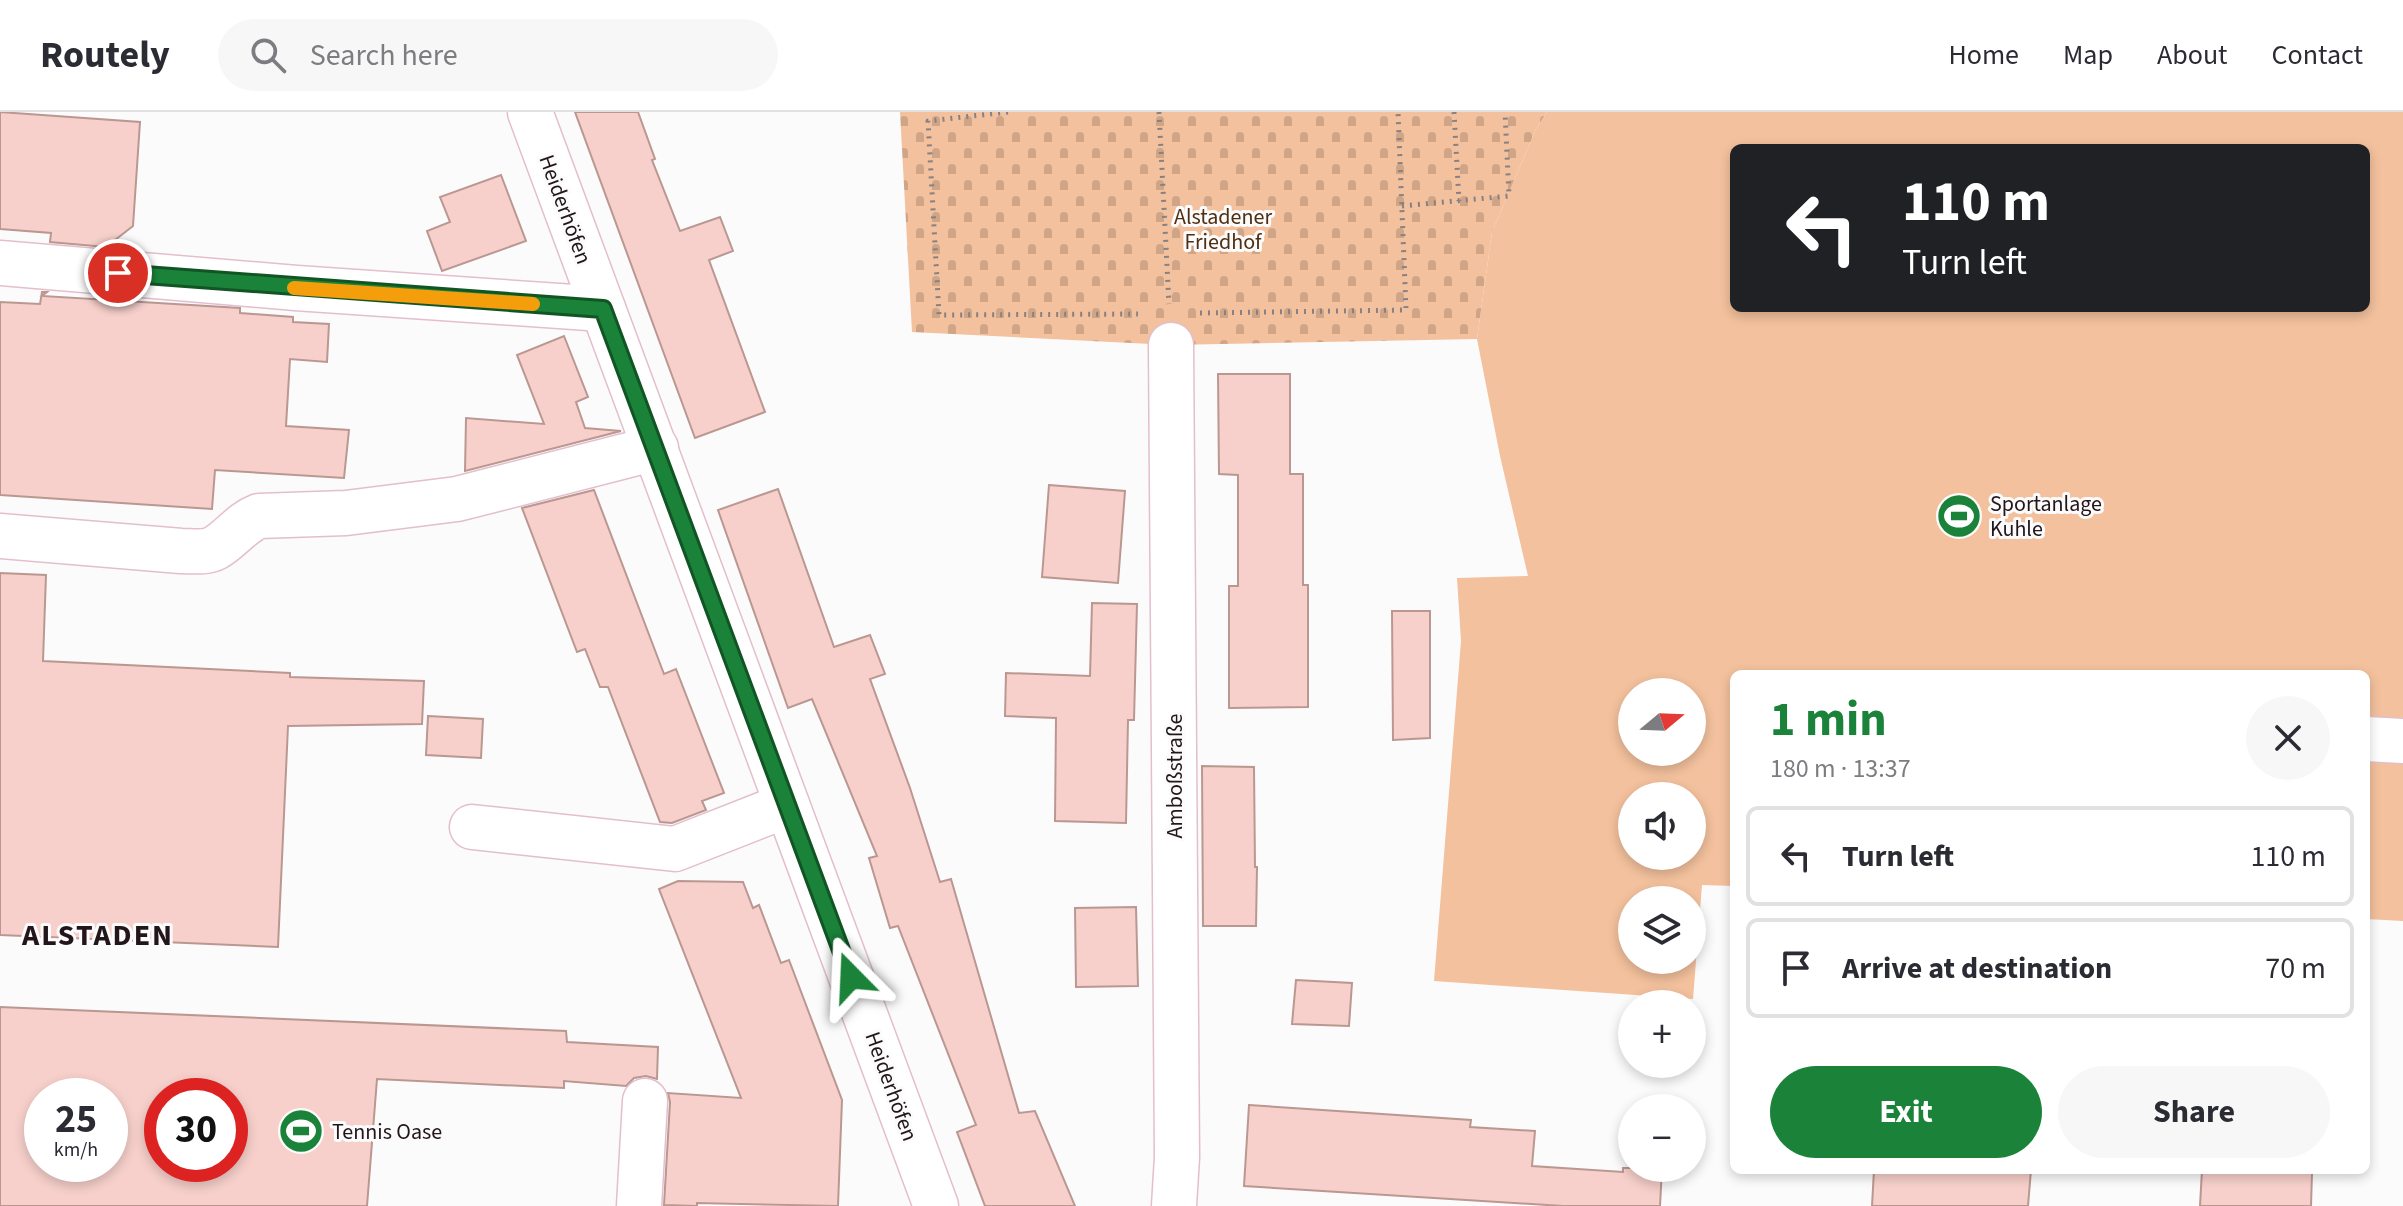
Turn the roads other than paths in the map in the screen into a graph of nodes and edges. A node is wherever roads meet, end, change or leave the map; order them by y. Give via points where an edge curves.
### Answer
1 (530, 112) edge
2 (0, 263) edge
3 (603, 309) junction
4 (1170, 329) road end
5 (656, 448) junction
6 (0, 536) edge
7 (2370, 739) edge
8 (2403, 741) edge
9 (787, 805) junction
10 (472, 827) dead end
11 (645, 1101) dead end
12 (932, 1205) edge
13 (639, 1206) edge
14 (1174, 1206) edge

1 - 3 street, Heiderhöfen
2 - 3 street
3 - 5 street, Heiderhöfen
4 - 14 street, Amboßstraße via 1158,407 1177,1141
5 - 6 street via 457,499 346,513 259,516 206,550
5 - 9 street, Heiderhöfen
7 - 8 street
9 - 10 street via 675,849
9 - 12 street, Heiderhöfen
11 - 13 street

